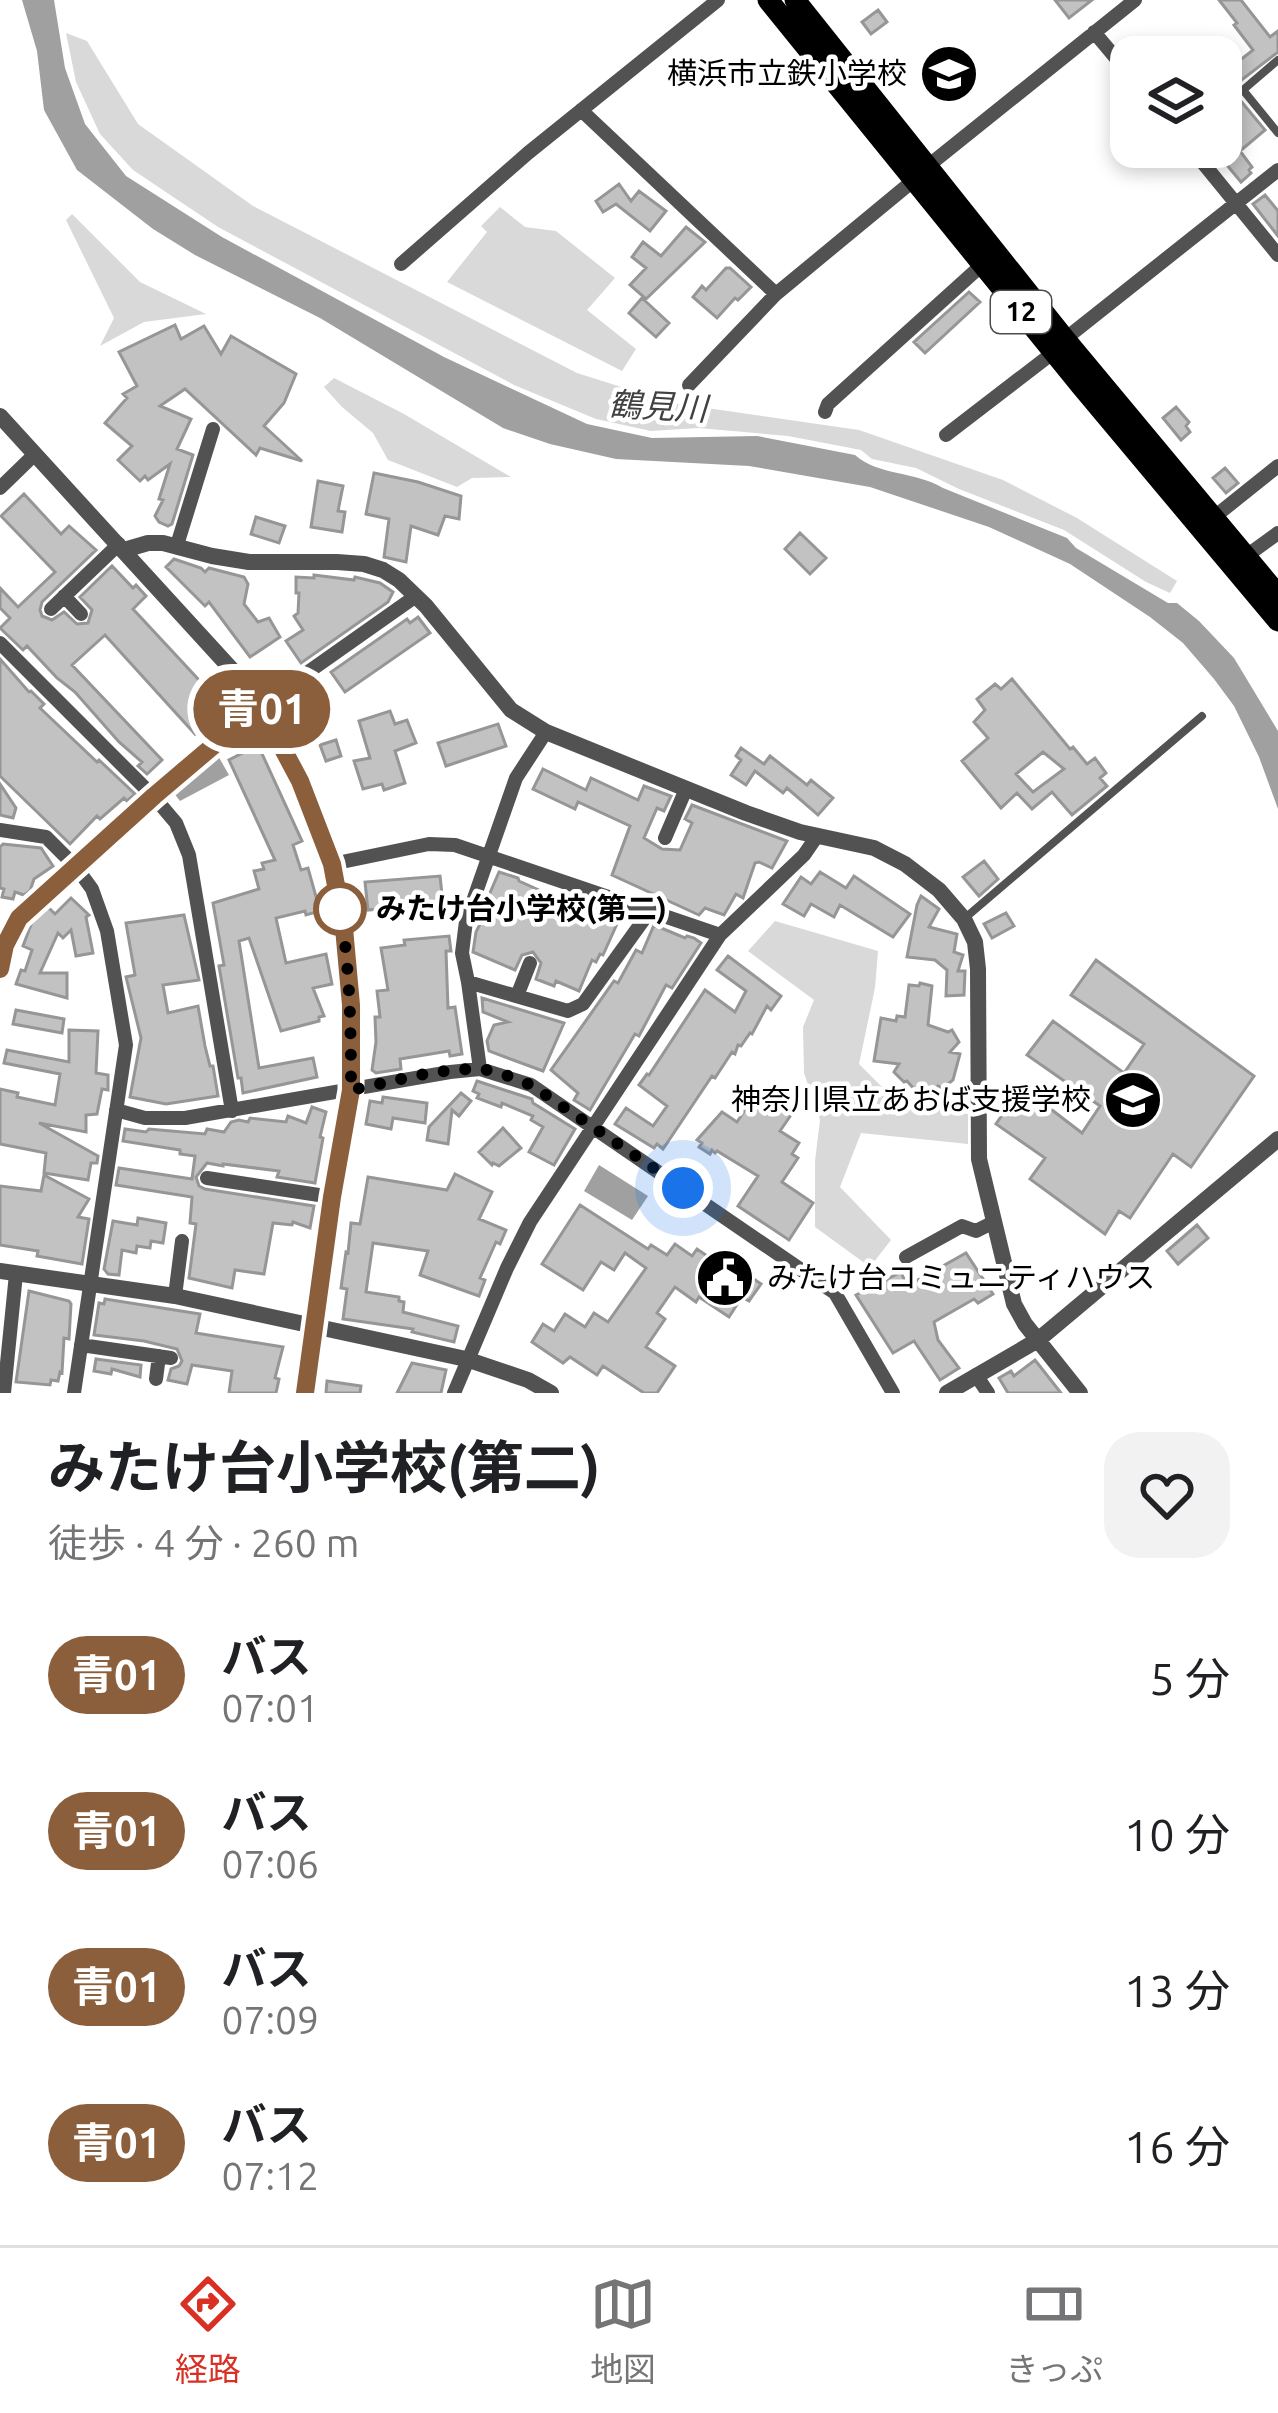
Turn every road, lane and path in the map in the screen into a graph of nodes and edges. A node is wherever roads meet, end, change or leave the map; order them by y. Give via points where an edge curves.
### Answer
1 (718, 0) edge
2 (768, 0) edge
3 (795, 0) edge
4 (1136, 0) edge
5 (1094, 32) junction
6 (1110, 51) edge
7 (1278, 60) edge
8 (581, 110) junction
9 (1278, 133) edge
10 (1207, 168) edge
11 (1278, 170) edge
12 (921, 173) junction
13 (1237, 205) junction
14 (1278, 255) edge
15 (983, 264) junction
16 (401, 265) dead end
17 (776, 294) junction
18 (1060, 346) junction
19 (689, 385) dead end
20 (825, 412) dead end
21 (0, 416) edge
22 (213, 429) dead end
23 (946, 435) dead end
24 (35, 454) junction
25 (1278, 466) edge
26 (0, 488) edge
27 (1213, 518) junction
28 (1278, 533) edge
29 (177, 544) junction
30 (122, 547) junction
31 (1246, 557) junction
32 (1278, 595) edge
33 (64, 596) junction
34 (416, 596) junction
35 (50, 609) dead end
36 (81, 614) dead end
37 (1278, 621) edge
38 (0, 643) edge
39 (260, 706) junction
40 (1202, 716) dead end
41 (546, 732) junction
42 (686, 790) junction
43 (154, 796) junction
44 (0, 830) edge
45 (817, 836) junction
46 (665, 838) dead end
47 (489, 854) junction
48 (332, 864) junction
49 (76, 867) junction
50 (650, 911) junction
51 (0, 914) edge
52 (19, 918) junction
53 (964, 919) junction
54 (720, 935) junction
55 (5, 945) joint
56 (530, 963) dead end
57 (0, 968) edge
58 (468, 982) junction
59 (517, 996) junction
60 (480, 1069) junction
61 (351, 1090) junction
62 (116, 1110) junction
63 (232, 1111) junction
64 (593, 1126) junction
65 (1278, 1139) edge
66 (206, 1178) dead end
67 (332, 1197) junction
68 (994, 1222) junction
69 (182, 1241) dead end
70 (906, 1257) dead end
71 (8, 1272) edge
72 (89, 1284) junction
73 (175, 1296) junction
74 (314, 1325) junction
75 (1038, 1340) junction
76 (81, 1345) junction
77 (466, 1359) junction
78 (976, 1376) junction
79 (156, 1378) dead end
80 (4, 1393) edge
81 (74, 1393) edge
82 (305, 1393) edge
83 (454, 1393) edge
84 (551, 1393) edge
85 (893, 1393) edge
86 (946, 1393) edge
87 (988, 1393) edge
88 (1080, 1393) edge

1 - 8 street
2 - 12 main road, 12
3 - 12 main road, 12
4 - 5 street
5 - 6 street
5 - 12 street
7 - 9 lane via 1243,90
8 - 16 street
8 - 17 street
10 - 13 street
11 - 13 street
12 - 15 main road, 12
12 - 17 street
12 - 18 main road, 12
13 - 14 street
13 - 18 street
15 - 18 main road, 12
15 - 20 street
17 - 19 street
18 - 23 street
18 - 27 main road, 12
18 - 37 main road, 12
21 - 24 street
22 - 29 street
24 - 26 street
24 - 30 street
25 - 27 street
27 - 31 main road, 12
28 - 31 street
29 - 30 street
29 - 34 street via 249,562 364,564
30 - 33 street
30 - 39 street
31 - 32 main road, 12
33 - 35 street
33 - 36 street
34 - 39 street
34 - 41 street via 512,710
38 - 43 street
39 - 43 street
39 - 48 street
40 - 53 lane
41 - 42 street
41 - 47 street via 516,778
42 - 45 street
42 - 46 street
43 - 49 street
43 - 63 street via 189,855
44 - 49 street via 46,837
45 - 53 street via 905,864
45 - 54 street
47 - 48 street via 429,844
47 - 50 street
47 - 58 street via 466,921
48 - 61 street via 351,1005
49 - 52 street
49 - 62 street via 107,931 126,1046
50 - 54 street
50 - 59 street via 583,1004 568,1011
51 - 52 street
52 - 55 street
53 - 68 street via 978,969 979,1159
54 - 64 street
55 - 57 street
56 - 59 street
58 - 59 street
58 - 60 street
60 - 61 street
60 - 64 street via 531,1085
61 - 63 street
61 - 67 street
62 - 63 street via 146,1118
62 - 72 street
64 - 77 street via 530,1222
64 - 85 street via 835,1293
65 - 75 street
66 - 67 street
67 - 74 street
68 - 70 street via 976,1231 962,1226
68 - 75 street via 1014,1304
69 - 73 street
71 - 72 street
71 - 80 street
72 - 73 street
72 - 76 street
73 - 74 street
74 - 77 street
74 - 82 street
75 - 78 street
75 - 88 street
76 - 79 street via 165,1357
76 - 81 street
77 - 83 street
77 - 84 street
78 - 86 street
78 - 87 street

